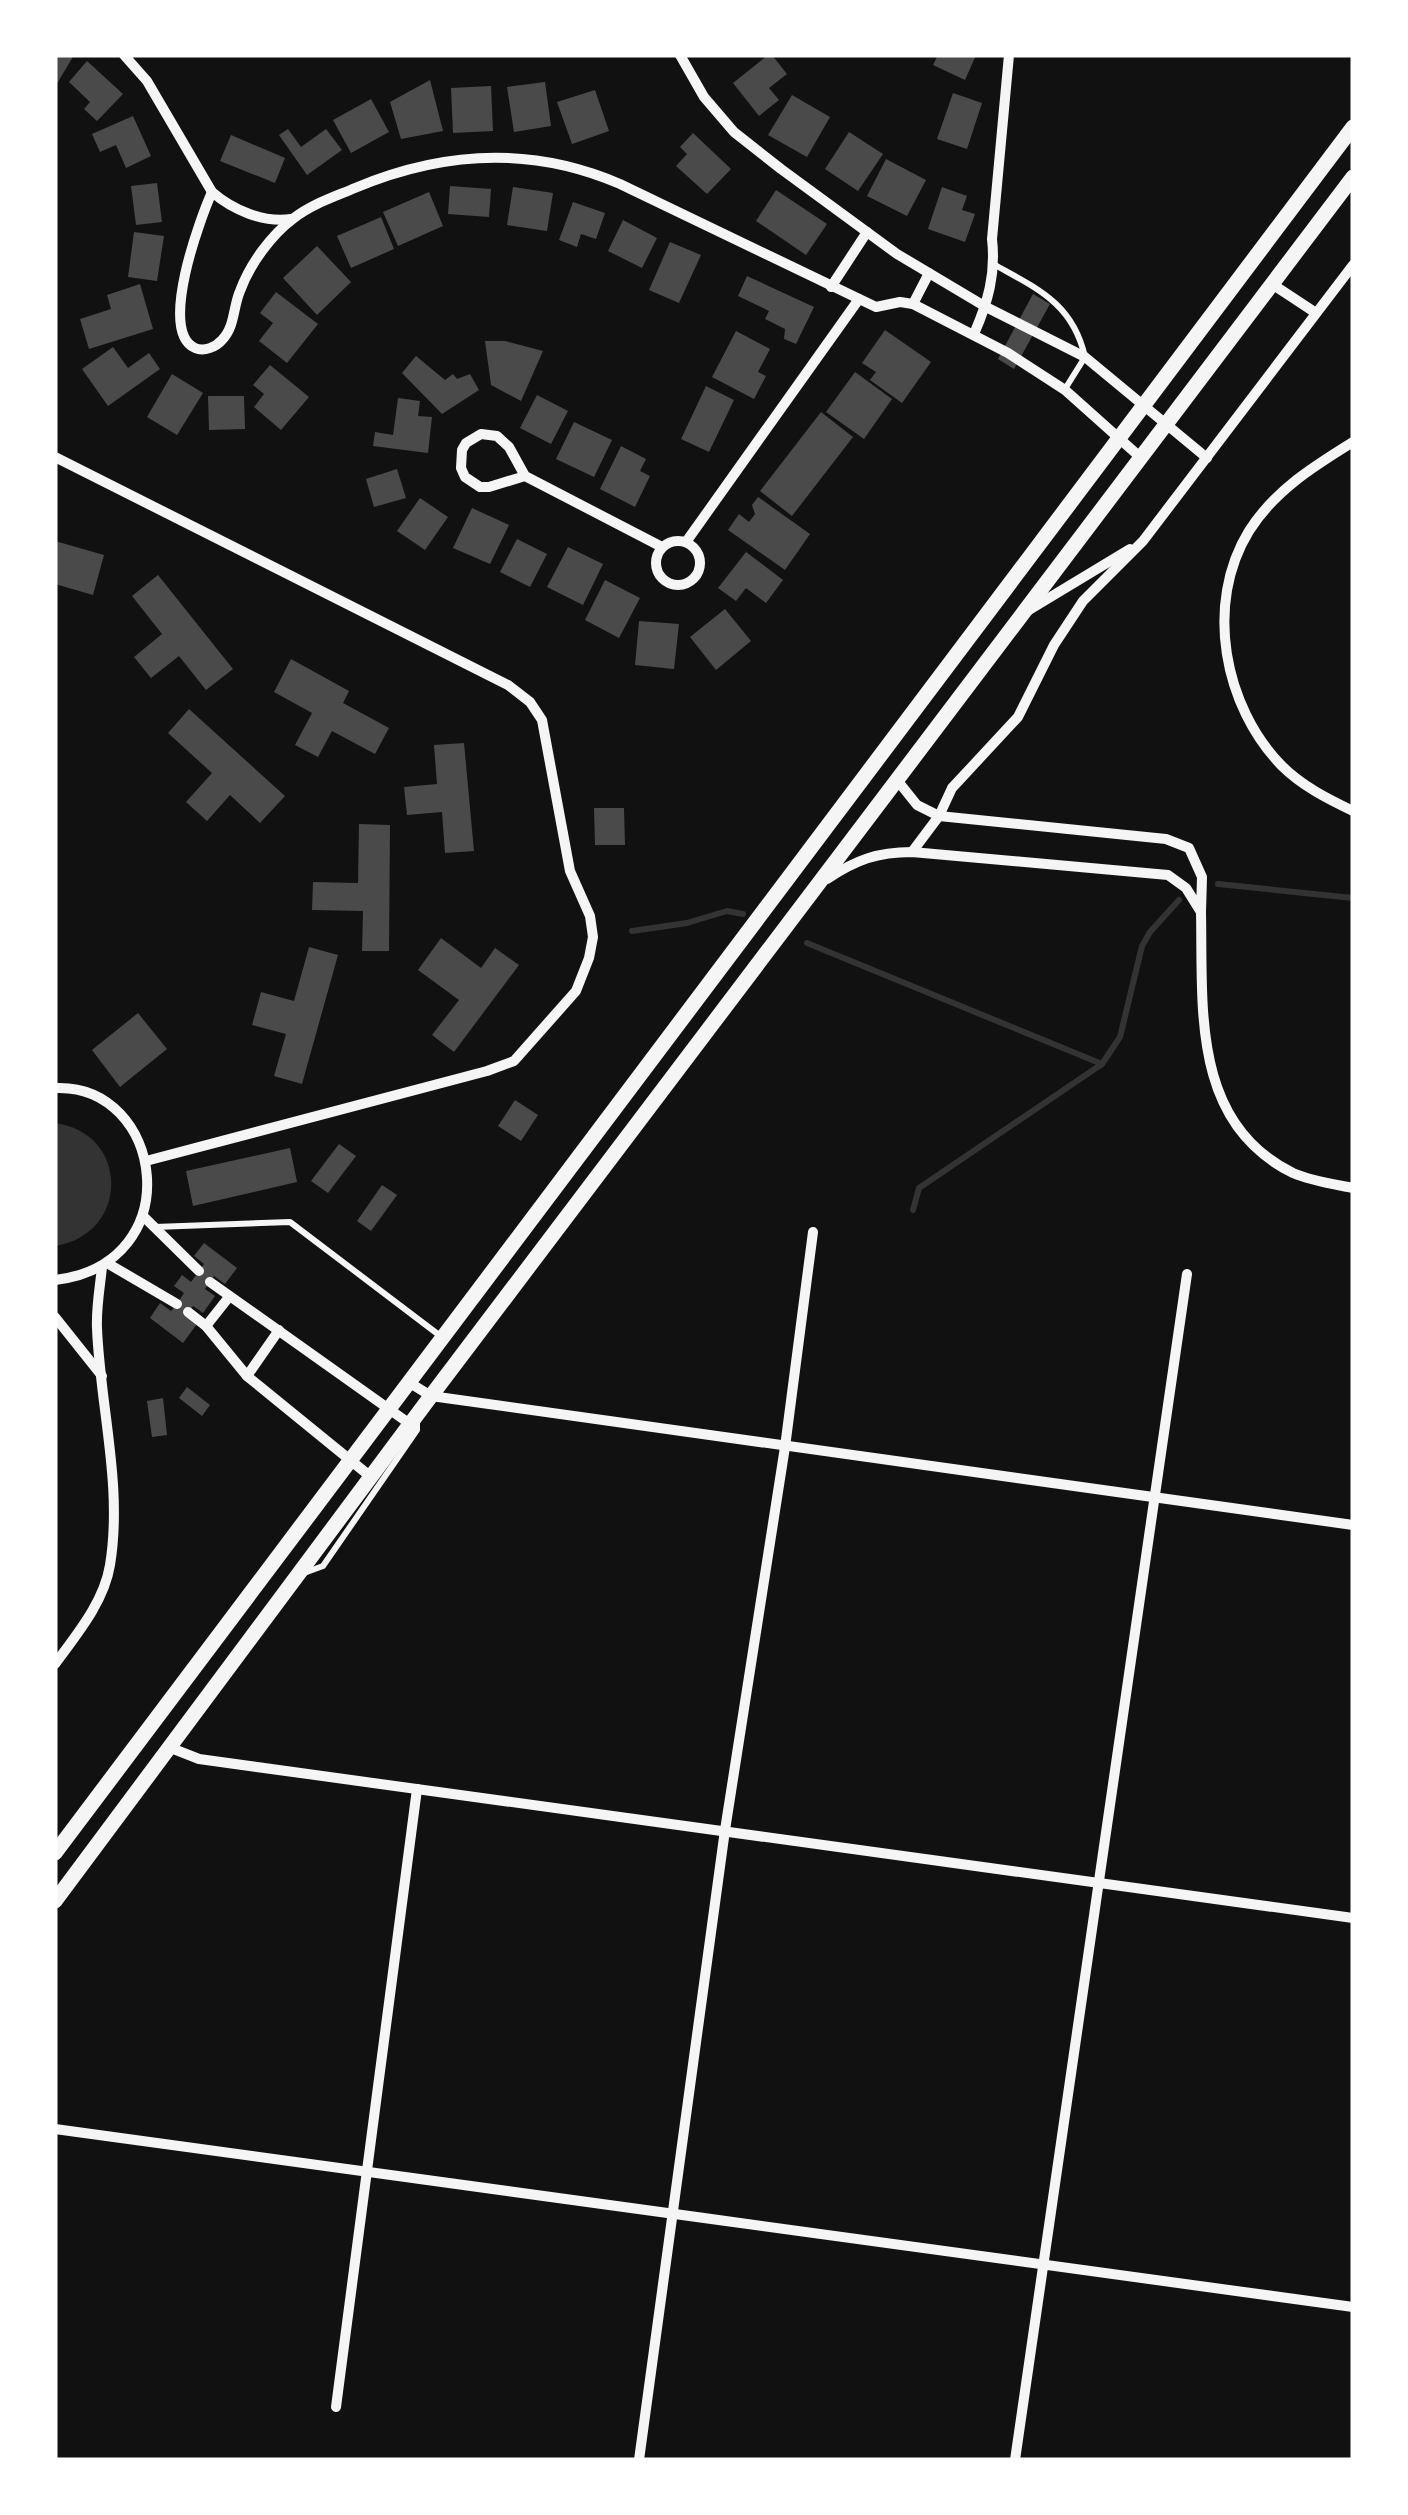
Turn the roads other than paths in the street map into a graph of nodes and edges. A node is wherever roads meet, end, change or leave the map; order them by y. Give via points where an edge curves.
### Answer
1 (124, 55) edge
2 (680, 55) edge
3 (1010, 55) edge
4 (1353, 127) edge
5 (1353, 177) edge
6 (212, 192) junction
7 (292, 219) junction
8 (867, 232) junction
9 (994, 265) junction
10 (1353, 265) edge
11 (928, 273) junction
12 (1272, 284) junction
13 (830, 286) junction
14 (859, 300) junction
15 (914, 304) junction
16 (986, 307) junction
17 (1316, 313) junction
18 (974, 334) junction
19 (1086, 357) junction
20 (1065, 390) junction
21 (1145, 404) junction
22 (1166, 422) junction
23 (1119, 438) junction
24 (1353, 442) edge
25 (55, 457) edge
26 (1140, 457) junction
27 (1207, 458) junction
28 (526, 476) junction
29 (1144, 541) junction
30 (686, 542) junction
31 (662, 548) junction
32 (1019, 616) junction
33 (897, 780) junction
34 (1353, 811) edge
35 (939, 816) junction
36 (912, 852) junction
37 (819, 884) junction
38 (1202, 912) junction
39 (55, 1088) edge
40 (146, 1161) junction
41 (1353, 1188) edge
42 (143, 1216) junction
43 (154, 1226) junction
44 (814, 1232) dead end
45 (105, 1265) junction
46 (199, 1271) dead end
47 (1187, 1274) dead end
48 (55, 1280) edge
49 (210, 1282) dead end
50 (229, 1297) junction
51 (176, 1304) dead end
52 (188, 1312) dead end
53 (55, 1317) edge
54 (206, 1326) junction
55 (279, 1330) junction
56 (444, 1338) junction
57 (247, 1376) junction
58 (102, 1377) junction
59 (410, 1383) junction
60 (431, 1396) junction
61 (390, 1408) junction
62 (415, 1422) junction
63 (785, 1447) junction
64 (350, 1460) junction
65 (376, 1481) junction
66 (1157, 1498) junction
67 (1353, 1525) edge
68 (55, 1664) edge
69 (171, 1748) junction
70 (416, 1789) junction
71 (725, 1830) junction
72 (55, 1852) edge
73 (1096, 1884) junction
74 (55, 1901) edge
75 (1353, 1918) edge
76 (55, 2130) edge
77 (368, 2169) junction
78 (672, 2216) junction
79 (1045, 2268) junction
80 (1353, 2307) edge
81 (336, 2407) dead end
82 (639, 2460) edge
83 (1015, 2460) edge

1 - 6 street via 147,81
2 - 8 street via 734,132
3 - 9 street
4 - 21 main road
5 - 12 main road
6 - 7 street via 274,222
6 - 7 street via 193,240 180,307 180,330 192,347 202,350 225,338 253,264
7 - 13 street via 420,165 530,158 587,169
8 - 11 street
8 - 13 street
9 - 16 street
9 - 19 lane via 1050,296 1072,322
10 - 17 street
11 - 15 street
11 - 16 street
12 - 17 street
12 - 22 main road
13 - 14 street
14 - 15 street via 876,308
14 - 30 street
15 - 18 street
16 - 18 street
16 - 19 street
17 - 27 street
18 - 20 street
19 - 20 lane
19 - 21 street
20 - 23 street
21 - 22 street
21 - 23 main road
22 - 26 main road
22 - 27 street
23 - 26 street
23 - 56 main road
24 - 34 street via 1304,474 1259,516 1236,560 1224,620 1231,678 1254,730 1284,769
25 - 40 street via 508,685 530,702 542,720 570,871 593,937 576,991 514,1060
26 - 32 main road
27 - 29 street
28 - 28 street via 497,436 481,434 462,450 464,477 480,487
28 - 31 street
29 - 32 street
29 - 35 street via 1083,601 1018,717 952,788
30 - 31 street
30 - 31 street via 700,556 700,568 684,585 661,578 656,567
32 - 33 main road
33 - 35 street via 917,805
33 - 37 main road
35 - 36 street
35 - 38 street via 1166,839 1189,848 1202,877
36 - 37 street via 868,856
36 - 38 street via 1168,875
37 - 60 main road
38 - 41 street via 1203,1041 1228,1115 1252,1147 1294,1173
39 - 40 street via 92,1095 117,1112 136,1134
40 - 42 street
42 - 43 street
42 - 45 street
43 - 46 street
43 - 56 lane via 290,1222
44 - 63 street
45 - 48 street
45 - 51 street
45 - 58 street via 97,1326
47 - 66 street
49 - 50 street
50 - 54 street
50 - 55 street
52 - 54 street
53 - 58 street
54 - 57 street
55 - 57 street
55 - 61 street
56 - 59 main road
57 - 64 street
58 - 68 street via 111,1457 110,1566 88,1621
59 - 60 street
59 - 61 main road
60 - 62 main road
60 - 63 street
61 - 62 street
61 - 64 main road
62 - 65 main road
63 - 66 street
63 - 71 street
64 - 65 street
64 - 72 main road
65 - 69 main road
66 - 67 street
66 - 73 street
69 - 70 street via 198,1760
69 - 74 main road
70 - 71 street
70 - 77 street
71 - 73 street
71 - 78 street
73 - 75 street
73 - 79 street
76 - 77 street
77 - 78 street
77 - 81 street
78 - 79 street
78 - 82 street
79 - 80 street
79 - 83 street

